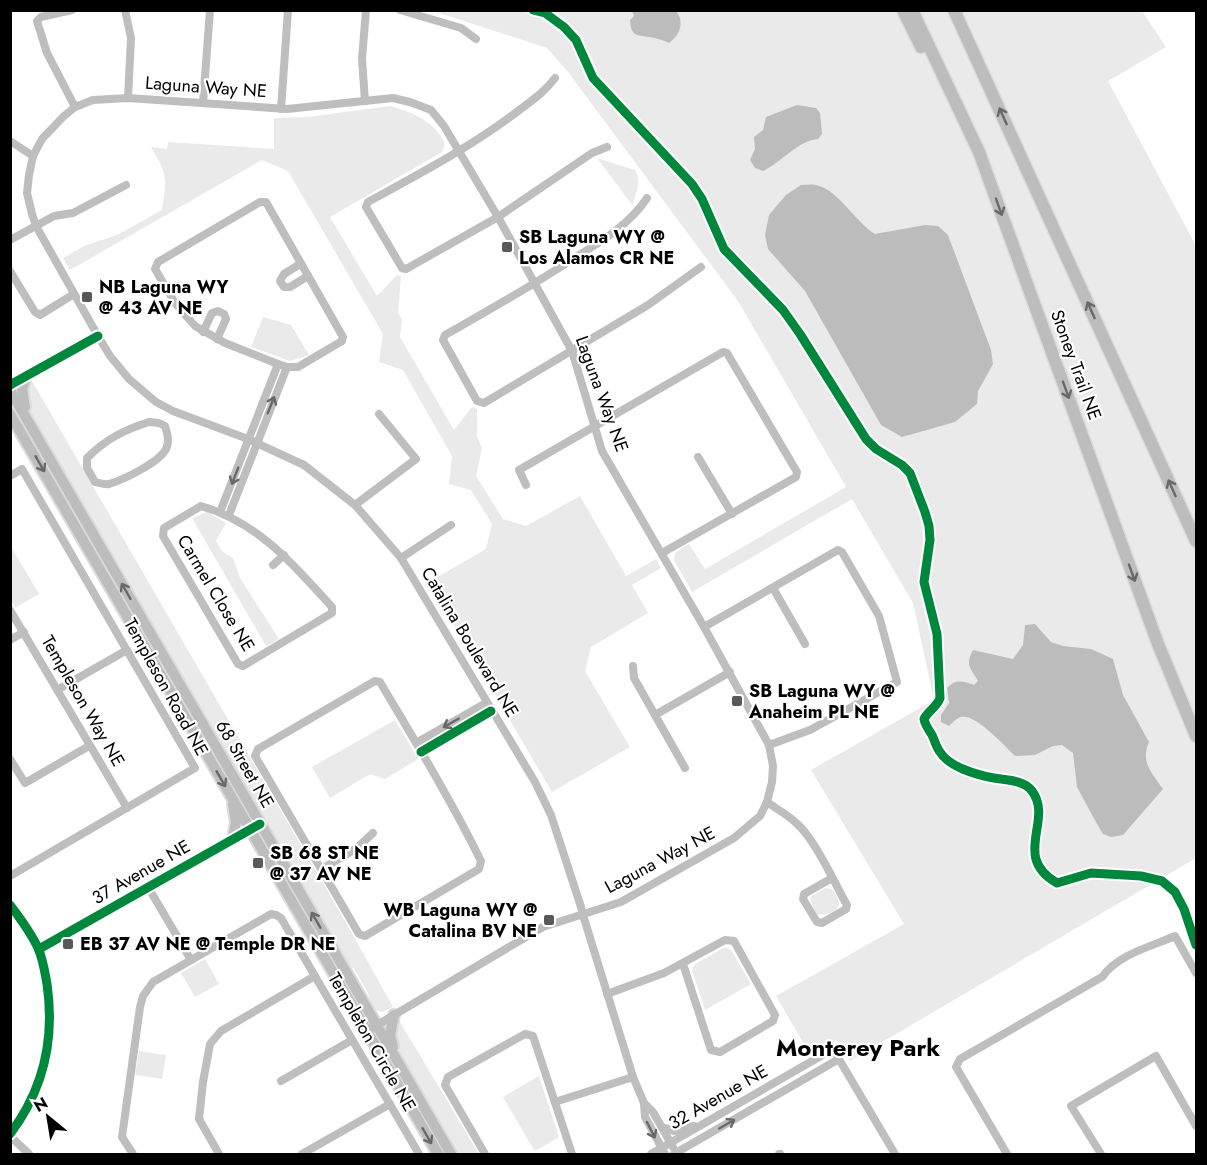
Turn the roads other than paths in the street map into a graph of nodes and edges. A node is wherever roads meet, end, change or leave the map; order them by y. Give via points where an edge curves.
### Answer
1 (72, 10) edge
2 (125, 10) edge
3 (210, 10) edge
4 (288, 10) edge
5 (366, 10) edge
6 (400, 10) edge
7 (903, 10) edge
8 (912, 10) edge
9 (954, 10) edge
10 (958, 10) edge
11 (967, 36) junction
12 (476, 39) dead end
13 (555, 78) dead end
14 (128, 98) junction
15 (365, 101) junction
16 (204, 103) junction
17 (75, 107) junction
18 (281, 109) junction
19 (10, 141) edge
20 (608, 147) dead end
21 (459, 152) junction
22 (979, 152) junction
23 (33, 156) junction
24 (126, 185) dead end
25 (647, 198) dead end
26 (498, 217) junction
27 (36, 226) junction
28 (10, 240) edge
29 (300, 264) junction
30 (701, 267) dead end
31 (10, 271) edge
32 (308, 276) junction
33 (535, 284) junction
34 (74, 294) junction
35 (203, 332) junction
36 (98, 336) junction
37 (217, 339) junction
38 (572, 351) junction
39 (282, 366) junction
40 (26, 376) junction
41 (10, 385) edge
42 (10, 390) edge
43 (170, 409) junction
44 (10, 414) edge
45 (378, 414) dead end
46 (29, 422) junction
47 (162, 424) junction
48 (594, 425) junction
49 (252, 441) junction
50 (698, 457) dead end
51 (10, 476) edge
52 (526, 485) dead end
53 (355, 505) junction
54 (220, 512) junction
55 (732, 514) junction
56 (229, 515) junction
57 (451, 525) dead end
58 (1197, 541) edge
59 (662, 553) junction
60 (284, 555) junction
61 (401, 558) junction
62 (273, 565) dead end
63 (773, 588) junction
64 (10, 610) edge
65 (704, 627) junction
66 (24, 632) junction
67 (10, 640) edge
68 (805, 644) dead end
69 (127, 650) junction
70 (633, 666) dead end
71 (730, 672) junction
72 (57, 690) junction
73 (489, 707) junction
74 (655, 715) junction
75 (1197, 736) edge
76 (770, 745) junction
77 (89, 746) junction
78 (419, 748) junction
79 (10, 759) edge
80 (685, 768) dead end
81 (232, 797) junction
82 (767, 802) junction
83 (127, 808) junction
84 (255, 826) junction
85 (373, 833) dead end
86 (233, 839) junction
87 (322, 869) junction
88 (10, 876) edge
89 (832, 878) junction
90 (148, 887) junction
91 (10, 905) edge
92 (583, 915) junction
93 (39, 949) junction
94 (190, 960) junction
95 (683, 964) junction
96 (1197, 974) edge
97 (315, 976) junction
98 (607, 994) junction
99 (394, 1015) junction
100 (377, 1025) junction
101 (367, 1031) junction
102 (352, 1040) junction
103 (395, 1056) junction
104 (839, 1059) junction
105 (633, 1077) junction
106 (281, 1081) dead end
107 (555, 1102) junction
108 (644, 1103) junction
109 (390, 1104) junction
110 (708, 1121) junction
111 (1197, 1126) edge
112 (662, 1127) junction
113 (10, 1135) edge
114 (670, 1143) junction
115 (663, 1151) edge
116 (676, 1154) edge
117 (29, 1155) edge
118 (133, 1155) edge
119 (219, 1155) edge
120 (302, 1155) edge
121 (419, 1155) edge
122 (438, 1155) edge
123 (452, 1155) edge
124 (485, 1155) edge
125 (572, 1155) edge
126 (651, 1155) edge
127 (895, 1155) edge
128 (1007, 1155) edge
129 (1101, 1155) edge

1 - 17 street via 37,21 47,53
2 - 14 street via 131,38
3 - 16 street
4 - 18 street
5 - 15 street via 362,59
6 - 12 street via 461,28
7 - 22 highway
8 - 22 highway, Stoney Trail NE
9 - 11 highway, Stoney Trail NE
10 - 11 highway
58 -> 11 highway, Stoney Trail NE
13 - 21 street via 497,128
14 - 16 street, Laguna Way NE
14 - 17 street, Laguna Way NE via 93,100
15 - 18 street, Laguna Way NE
15 - 21 street, Laguna Way NE via 393,98 431,110
16 - 18 street, Laguna Way NE
17 - 23 street, Laguna Way NE via 50,129
19 - 23 street
20 - 26 street via 592,153
21 - 26 street, Laguna Way NE
21 - 26 street via 368,202 366,207 402,268
22 -> 75 highway, Stoney Trail NE via 1158,644
23 - 27 street, Laguna Way NE via 27,193
24 - 27 street via 73,213 54,216
25 - 33 street via 628,221
26 - 33 street, Laguna Way NE
27 - 28 street
27 - 34 street, Laguna Way NE
29 - 32 street
29 - 32 street via 284,274 280,281 284,287
29 - 35 street via 266,202 158,262 155,268 175,303
30 - 38 street
31 - 34 street via 40,315
32 - 39 street via 342,341 298,367
33 - 38 street, Laguna Way NE
33 - 38 street via 445,335 443,340 477,401 484,403
34 - 36 street, Laguna Way NE
35 - 37 street
35 - 37 street via 212,314 224,314 226,320
36 - 40 street
36 - 43 street, Catalina Boulevard NE via 129,380
37 - 39 street
38 - 48 street, Laguna Way NE
39 - 49 street
40 - 41 street
40 - 46 main road via 22,395
42 - 46 main road, 68 Street NE
43 - 47 street
43 - 49 street, Catalina Boulevard NE
44 -> 81 main road, 68 Street NE
45 - 53 street via 416,459
84 -> 46 main road, 68 Street NE
47 - 47 street via 169,438 166,450 149,465 107,485 95,482 87,468 87,458 101,444 148,422
48 - 52 street via 519,470
48 - 55 street via 727,353 797,472 796,477
48 - 59 street, Laguna Way NE via 602,451
49 - 53 street, Catalina Boulevard NE via 304,465
49 -> 54 street
49 - 56 street
50 - 55 street
51 - 69 street, Templeson Road NE via 22,469
53 - 61 street, Catalina Boulevard NE
54 - 56 street, Carmel Close NE
54 - 60 street, Carmel Close NE via 201,506 164,528 163,536 238,664 243,666 332,613 332,607
55 - 59 street
56 - 60 street, Carmel Close NE
57 - 61 street
59 - 65 street, Laguna Way NE
60 - 62 street
61 - 73 street, Catalina Boulevard NE
63 - 65 street
63 - 68 street
63 - 76 street via 838,550 842,552 879,616 897,682 810,730
64 - 66 street, Templeson Way NE
65 - 71 street, Laguna Way NE
66 - 67 street
66 - 72 street, Templeson Way NE
69 - 72 street
69 - 83 street, Templeson Road NE via 195,768
70 - 74 street via 634,678
71 - 74 street
71 - 76 street, Laguna Way NE
72 - 77 street, Templeson Way NE
73 - 78 street
73 - 92 street, Catalina Boulevard NE via 551,815
74 - 80 street
76 - 82 street, Laguna Way NE via 772,782
77 - 79 street via 25,783
77 - 83 street, Templeson Way NE
78 - 87 street via 482,861 479,869 365,936 359,934
78 - 87 street via 380,682 375,681 258,749 255,756
81 - 84 main road, 68 Street NE
81 - 86 main road via 236,822
82 - 89 street via 807,834
82 - 92 street, Laguna Way NE via 760,816 734,838 621,902
83 - 88 street, Templeson Road NE
84 - 86 street, 37 Avenue NE
100 -> 84 main road, 68 Street NE
84 - 101 main road, 68 Street NE
85 - 87 street via 357,848
86 - 90 street, 37 Avenue NE
89 - 89 street via 846,909 817,922 803,899 804,894
90 - 93 street, 37 Avenue NE
90 - 94 street
91 - 93 street
92 - 98 street, Catalina Boulevard NE
92 - 99 street, Laguna Way NE via 543,927
93 - 113 street via 51,1019 49,1044 37,1089
94 - 97 street, Templeton Circle NE via 266,916 276,915
94 - 118 street, Templeton Circle NE via 153,982 143,996 122,1137
95 - 95 street via 725,940 734,941 775,1015 773,1022 720,1052 711,1050
95 - 98 street
96 - 128 street via 1175,936 1126,956 1102,977 960,1059 956,1067
97 - 102 street, Templeton Circle NE
97 - 119 street via 221,1031 210,1044 199,1119
98 - 105 street, Catalina Boulevard NE
99 - 100 street, Laguna Way NE
99 - 103 main road via 390,1035
100 - 101 street, Laguna Way NE
100 - 103 main road, 68 Street NE
101 -> 122 main road, 68 Street NE
102 - 106 street
102 - 109 street, Templeton Circle NE
103 - 123 main road, 68 Street NE
104 - 110 street, 32 Avenue NE via 833,1049
116 -> 104 street, 32 Avenue NE
104 - 127 street
105 - 107 street
105 - 108 street, Catalina Boulevard NE
107 - 124 street via 533,1036 525,1034 448,1077 445,1085
107 - 125 street
108 - 112 street, Catalina Boulevard NE
108 -> 115 street, Catalina Boulevard NE via 645,1118
109 - 120 street
109 - 121 street, Templeton Circle NE
110 - 112 street via 674,1131
110 - 114 street, 32 Avenue NE
111 - 129 street via 1156,1056 1071,1106
112 - 114 street, Catalina Boulevard NE
113 - 117 street
114 - 115 street, 32 Avenue NE
114 - 116 street, Catalina Boulevard NE
115 - 126 street, 32 Avenue NE

